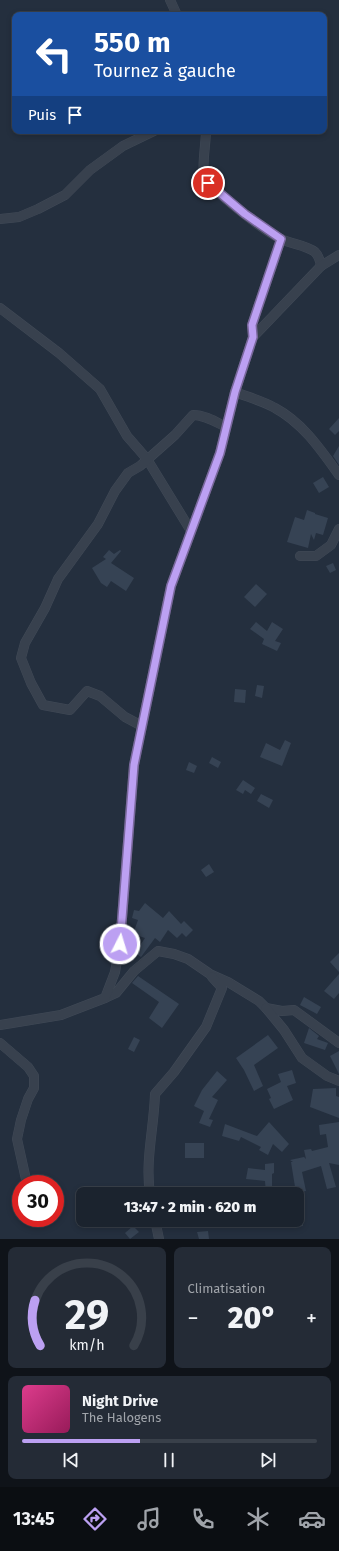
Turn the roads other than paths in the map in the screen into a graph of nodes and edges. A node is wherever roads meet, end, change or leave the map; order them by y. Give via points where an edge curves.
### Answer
1 (170, 0) edge
2 (176, 12) edge
3 (148, 134) edge
4 (206, 134) edge
5 (0, 219) edge
6 (281, 239) junction
7 (339, 255) edge
8 (321, 266) junction
9 (0, 308) edge
10 (253, 337) junction
11 (235, 392) junction
12 (226, 428) junction
13 (147, 459) junction
14 (339, 475) edge
15 (339, 529) edge
16 (191, 531) junction
17 (300, 556) dead end
18 (142, 726) junction
19 (210, 974) junction
20 (106, 998) junction
21 (266, 1008) junction
22 (0, 1025) edge
23 (0, 1044) edge
24 (339, 1044) edge
25 (339, 1081) edge
26 (25, 1175) edge
27 (149, 1187) edge
28 (156, 1227) edge
29 (159, 1239) edge

1 - 2 street
3 - 5 street via 123,146 90,170 65,195 38,209
4 - 6 street via 204,174 208,183 245,214
6 - 8 street via 314,251
6 - 10 street via 252,325
7 - 8 street
8 - 10 street
9 - 13 street via 59,353 100,389 127,436
10 - 11 street
11 - 12 street
11 - 14 street via 275,408 303,428
12 - 13 street via 205,417 193,415 175,435
12 - 16 street via 220,453
13 - 16 street
13 - 18 street via 128,473 115,491 98,524 58,579 25,643 21,658 43,705 70,710 87,691 100,696 125,717
15 - 17 street via 331,545 316,556
16 - 18 street via 171,586
18 - 20 street via 134,765 120,944 115,972
19 - 20 street via 188,959 158,952 134,971 116,993
19 - 21 street via 228,982
19 - 27 street via 222,988 206,1027 155,1094 149,1146
20 - 22 street via 61,1015
21 - 24 street via 294,1010
21 - 25 street via 302,1058 327,1076
23 - 26 street via 28,1067 34,1076 34,1088 21,1120 17,1140
28 - 29 street

